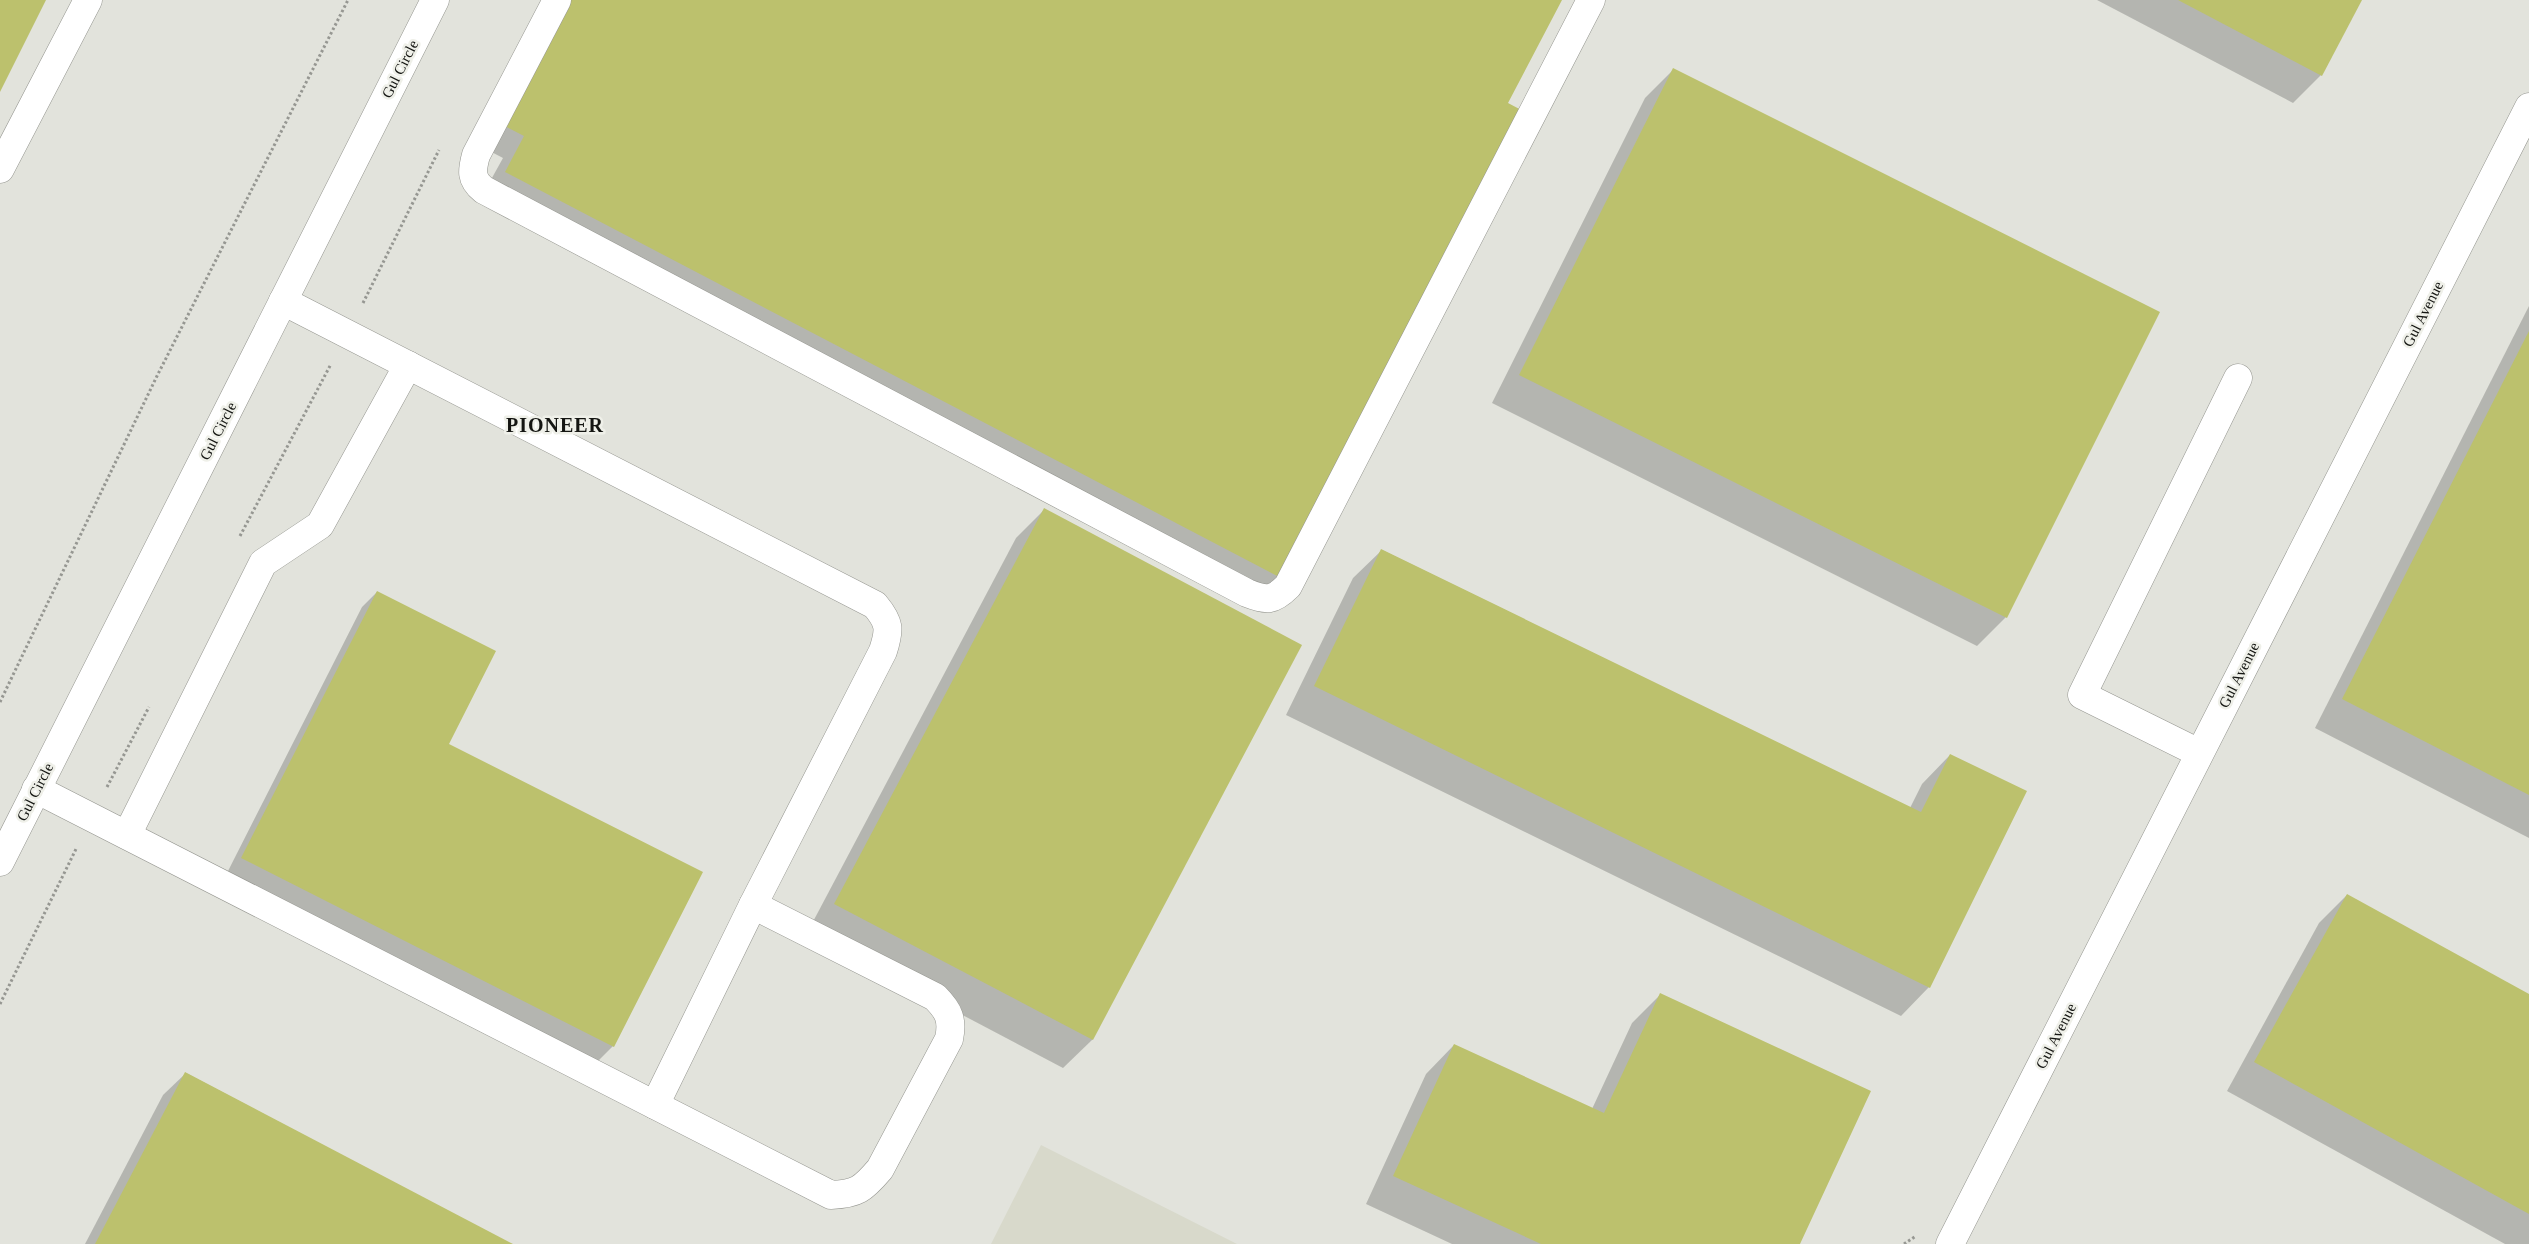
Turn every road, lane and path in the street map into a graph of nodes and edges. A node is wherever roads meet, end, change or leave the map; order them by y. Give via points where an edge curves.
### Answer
1 (88, 0) edge
2 (348, 0) edge
3 (435, 0) edge
4 (557, 0) edge
5 (1591, 0) edge
6 (2529, 106) edge
7 (440, 149) dead end
8 (0, 169) edge
9 (283, 301) junction
10 (347, 334) junction
11 (408, 365) junction
12 (2238, 378) dead end
13 (235, 545) dead end
14 (0, 702) edge
15 (151, 704) dead end
16 (2199, 753) junction
17 (36, 789) junction
18 (90, 818) junction
19 (127, 835) junction
20 (0, 862) edge
21 (752, 905) junction
22 (0, 1004) edge
23 (655, 1105) junction
24 (1950, 1244) edge

1 - 8 street
2 - 14 path via 157,376
3 - 9 street, Gul Circle
4 - 5 street via 476,155 472,175 476,184 1263,599 1277,597 1288,586
6 - 16 street, Gul Avenue
7 - 10 path
9 - 10 street
9 - 17 street, Gul Circle
10 - 11 street
10 - 13 path
11 - 19 street via 320,525 263,562
11 - 21 street via 875,605 886,618 889,632 883,650
12 - 16 street via 2082,695
15 - 18 path
16 - 24 street, Gul Avenue
17 - 18 street
17 - 20 street, Gul Circle
18 - 19 street
18 - 22 path
19 - 23 street
21 - 23 street
21 - 23 street via 935,997 949,1011 950,1039 880,1169 866,1186 850,1194 831,1195

